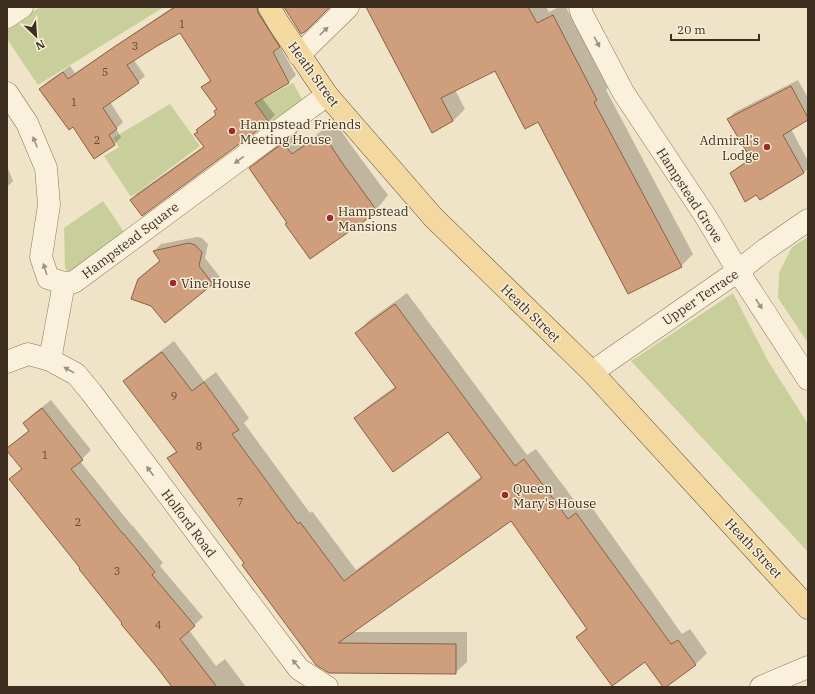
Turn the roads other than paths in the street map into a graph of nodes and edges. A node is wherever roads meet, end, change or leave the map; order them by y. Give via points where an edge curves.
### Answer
1 (22, 7) edge
2 (269, 7) edge
3 (348, 7) edge
4 (580, 7) edge
5 (7, 17) edge
6 (299, 55) junction
7 (7, 93) edge
8 (327, 95) junction
9 (808, 220) edge
10 (738, 272) junction
11 (64, 283) junction
12 (50, 360) junction
13 (7, 362) edge
14 (592, 372) junction
15 (808, 379) edge
16 (808, 608) edge
17 (808, 667) edge
18 (766, 686) edge
19 (327, 687) edge

1 - 5 street
2 - 6 main road, Heath Street
6 -> 3 street
4 -> 10 street, Hampstead Grove via 624,92 706,217
6 - 8 main road, Heath Street
11 -> 7 street via 48,278 41,257 49,205 46,168 27,122
8 -> 11 street, Hampstead Square via 74,282
8 - 14 main road, Heath Street via 433,217
9 - 10 street, Upper Terrace
10 - 14 street, Upper Terrace
10 -> 15 street, Hampstead Grove
11 - 12 street
12 - 13 street, Holford Road via 28,354
19 -> 12 street, Holford Road via 299,669 76,374
14 - 16 main road, Heath Street
17 - 18 street

